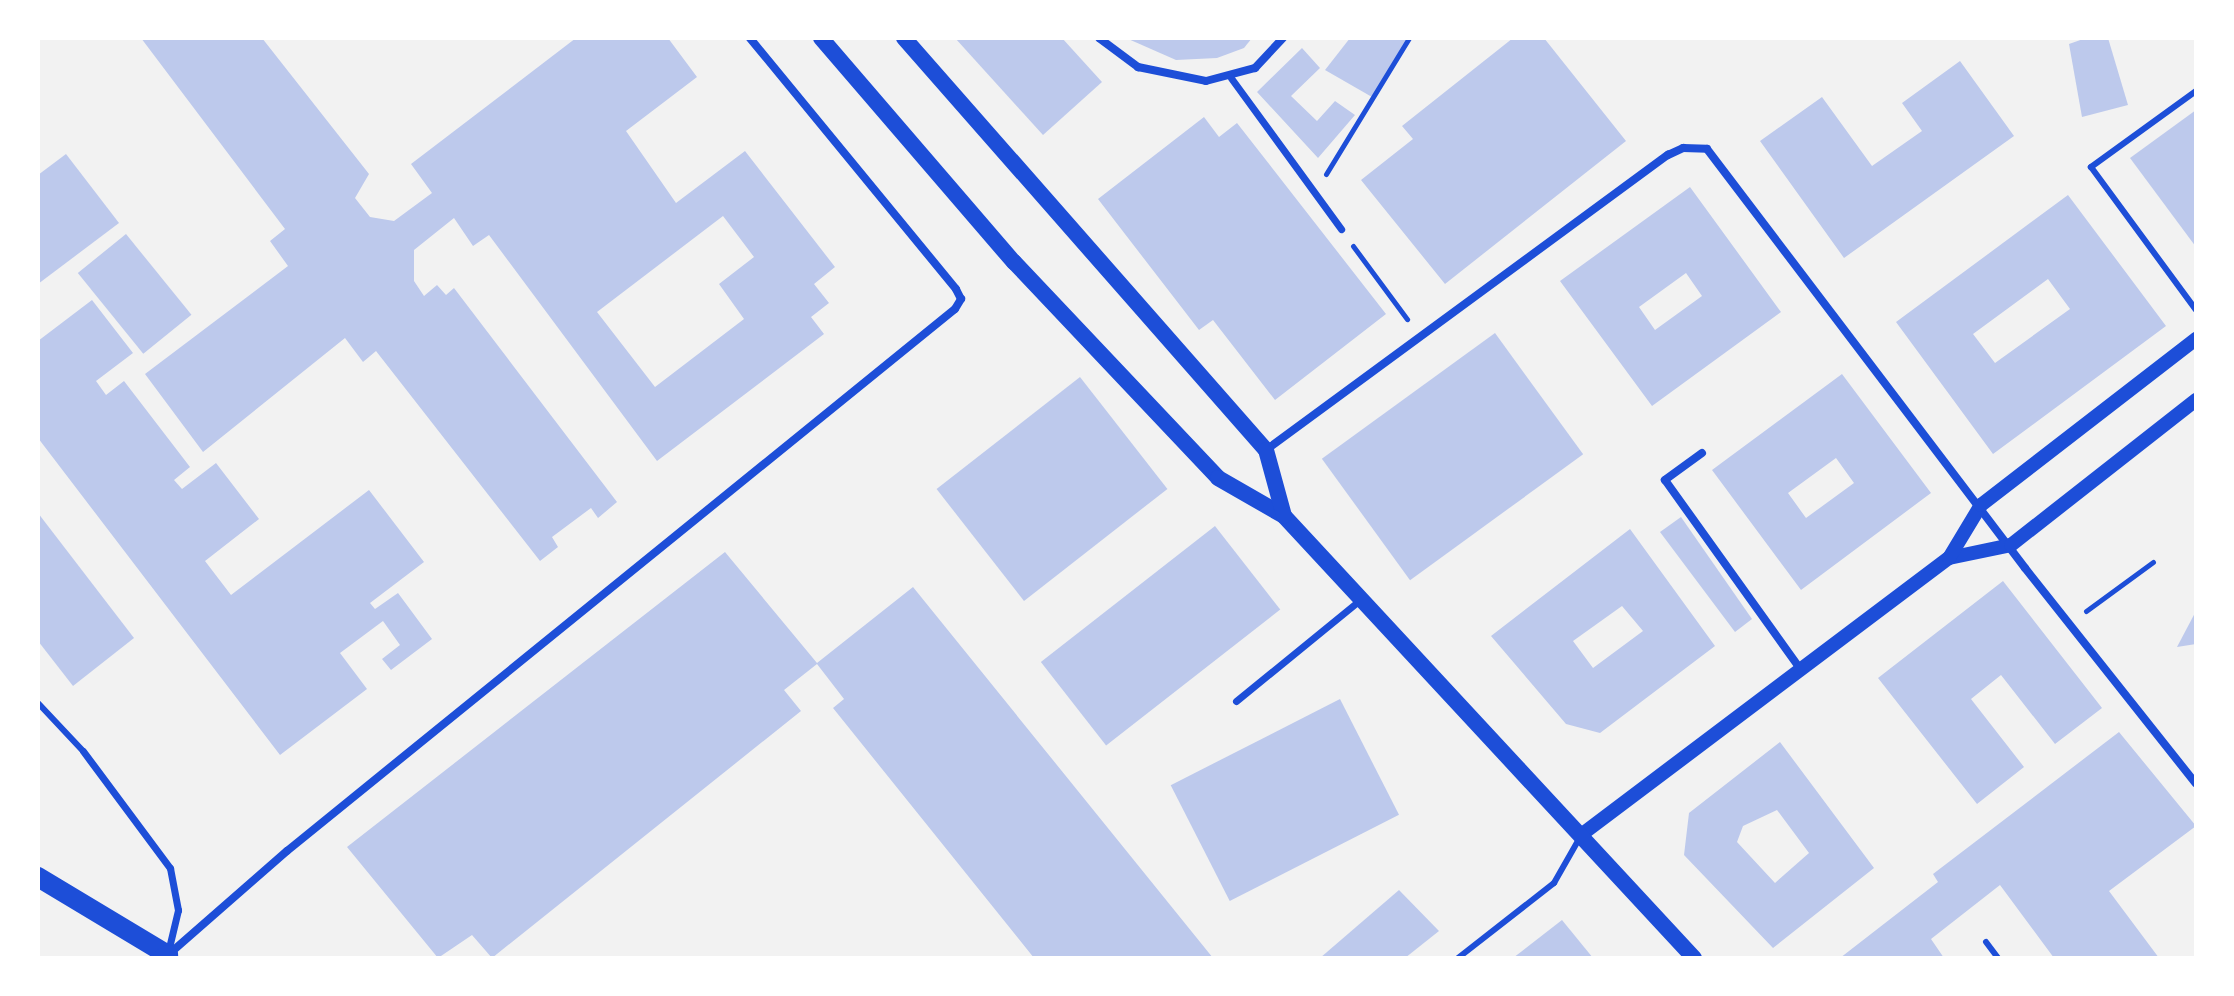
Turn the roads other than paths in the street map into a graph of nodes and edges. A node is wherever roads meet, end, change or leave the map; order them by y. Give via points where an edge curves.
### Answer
1 (750, 38) edge
2 (821, 38) edge
3 (904, 38) edge
4 (1099, 38) edge
5 (1283, 38) edge
6 (1231, 78) junction
7 (2196, 91) edge
8 (1341, 229) road end
9 (2196, 310) edge
10 (2196, 339) edge
11 (2196, 400) edge
12 (1266, 450) junction
13 (1702, 453) dead end
14 (1981, 505) junction
15 (1284, 516) junction
16 (2011, 545) junction
17 (1949, 558) junction
18 (1360, 600) junction
19 (1801, 670) junction
20 (1236, 701) dead end
21 (38, 703) edge
22 (83, 751) joint
23 (2196, 784) edge
24 (1581, 835) junction
25 (38, 877) edge
26 (1986, 942) dead end
27 (167, 957) edge
28 (1458, 958) edge
29 (1694, 958) edge
30 (1998, 958) edge

1 - 27 street via 956,289 961,299 955,309 287,851
2 - 15 main road via 1014,262 1218,478
3 - 12 main road
4 - 6 street via 1118,56 1158,74 1206,81
5 - 6 street via 1255,68
6 - 8 street
7 - 9 lane via 2091,167
10 - 14 street
11 - 16 street
12 - 14 street via 1668,155 1683,148 1707,149
12 - 15 main road
13 - 19 street via 1665,480
14 - 16 street
14 - 17 street
15 - 18 main road
16 - 17 street
16 - 23 street
17 - 19 street
18 - 20 street
18 - 24 main road
19 - 24 street
21 - 22 lane
22 - 27 street via 170,868 178,910
24 - 28 lane via 1554,883
24 - 29 main road
25 - 27 main road
26 - 30 lane

